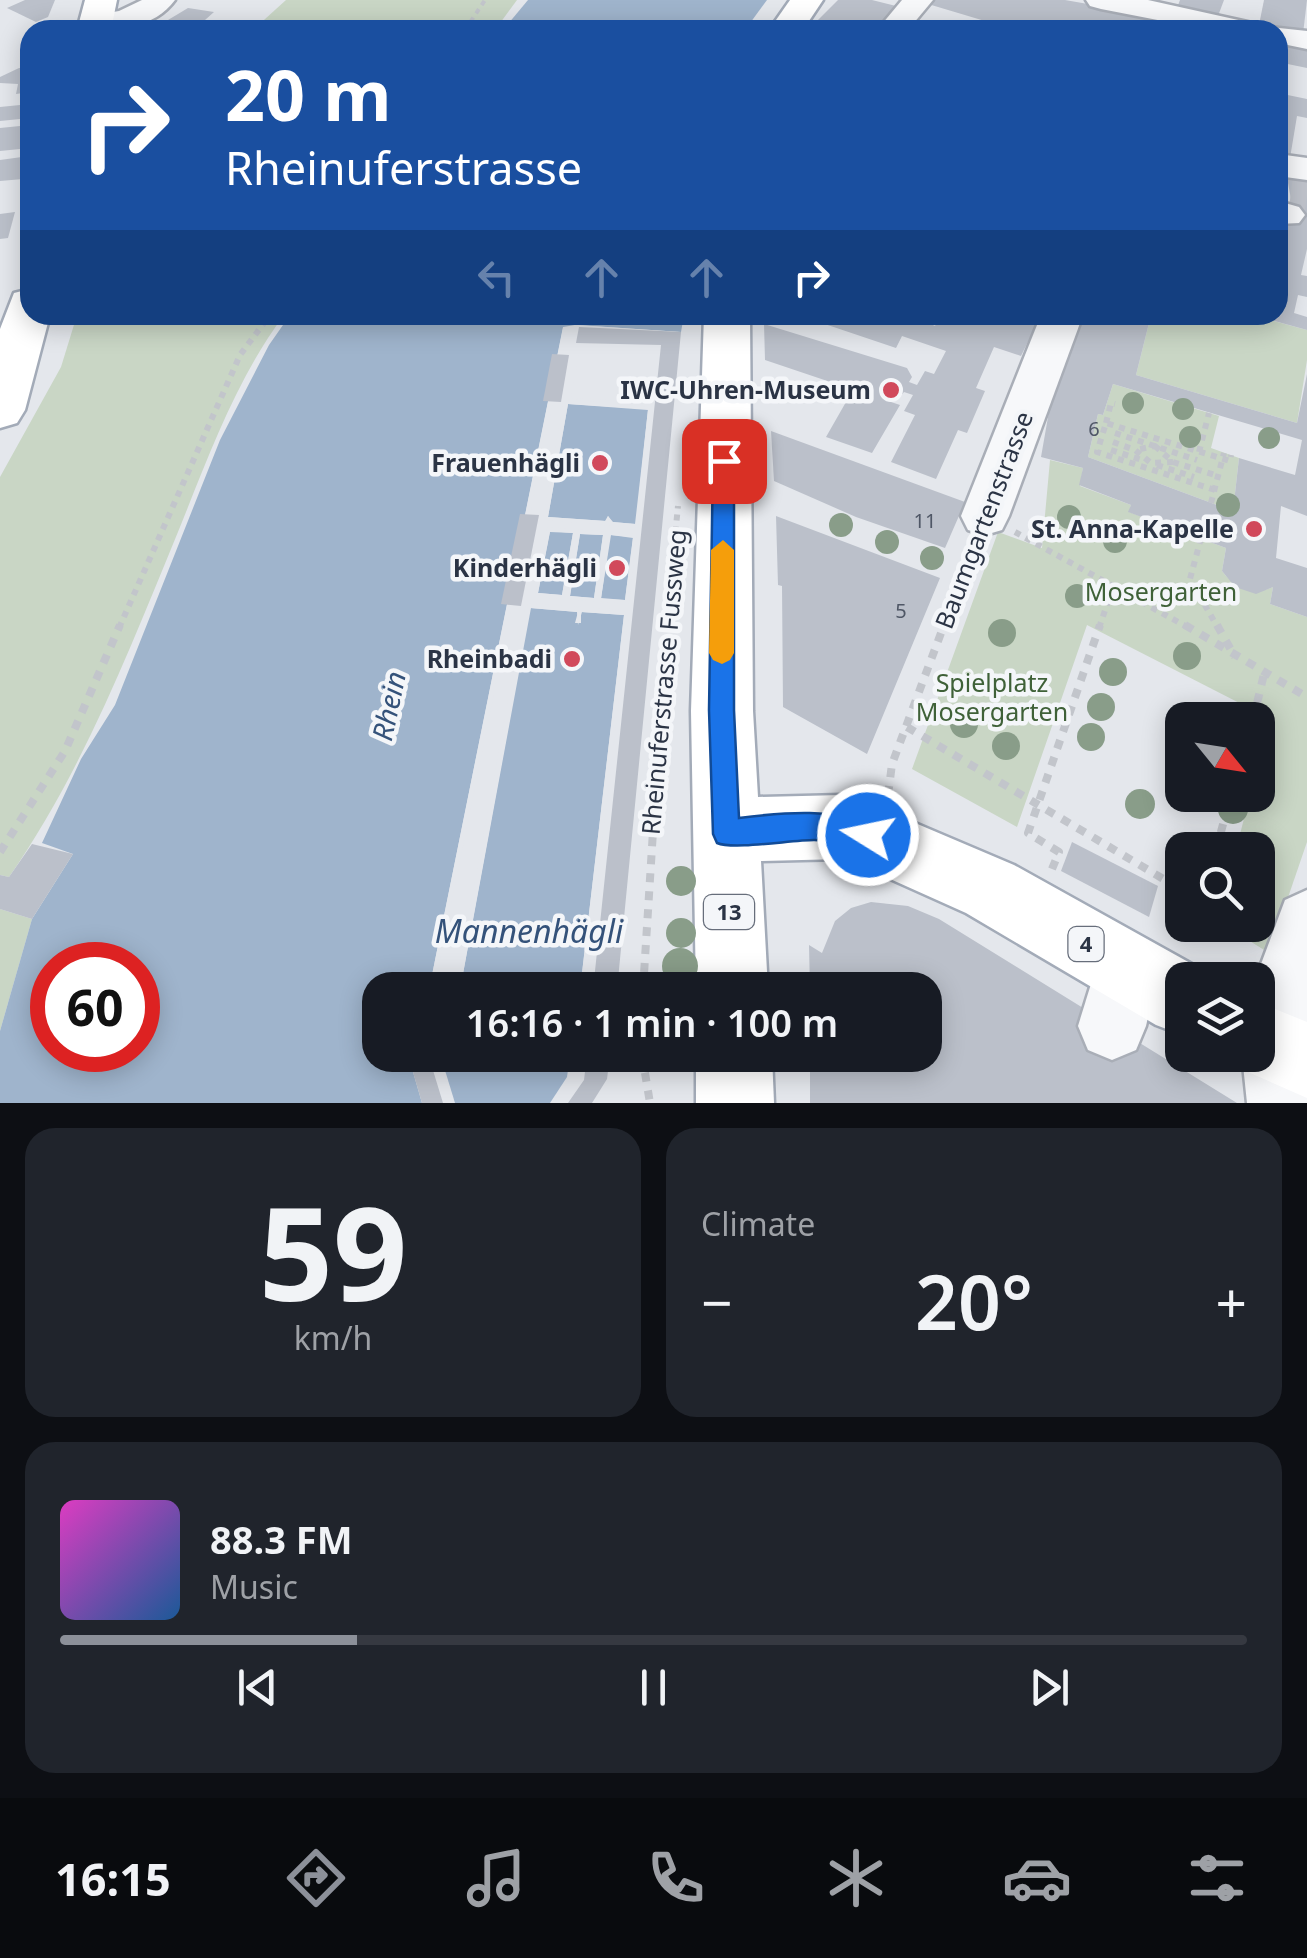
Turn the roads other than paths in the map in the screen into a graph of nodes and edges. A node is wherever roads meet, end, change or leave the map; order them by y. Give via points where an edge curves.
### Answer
1 (160, 0) edge
2 (918, 0) edge
3 (1101, 0) edge
4 (97, 18) edge
5 (901, 20) edge
6 (1205, 20) edge
7 (24, 325) edge
8 (727, 325) edge
9 (1058, 325) edge
10 (0, 410) edge
11 (985, 516) road end
12 (726, 834) junction
13 (1285, 934) edge
14 (731, 972) edge
15 (1140, 998) edge
16 (1280, 1063) edge
17 (734, 1072) edge
18 (735, 1103) edge

1 - 4 street via 126,19
2 - 5 street
3 - 6 street
7 - 10 main road
8 - 12 main road
9 - 11 street, Baumgartenstrasse
12 - 14 main road, 13
12 - 15 main road, 4 via 842,827 882,841 990,889
13 - 16 street via 1290,970
17 - 18 main road

